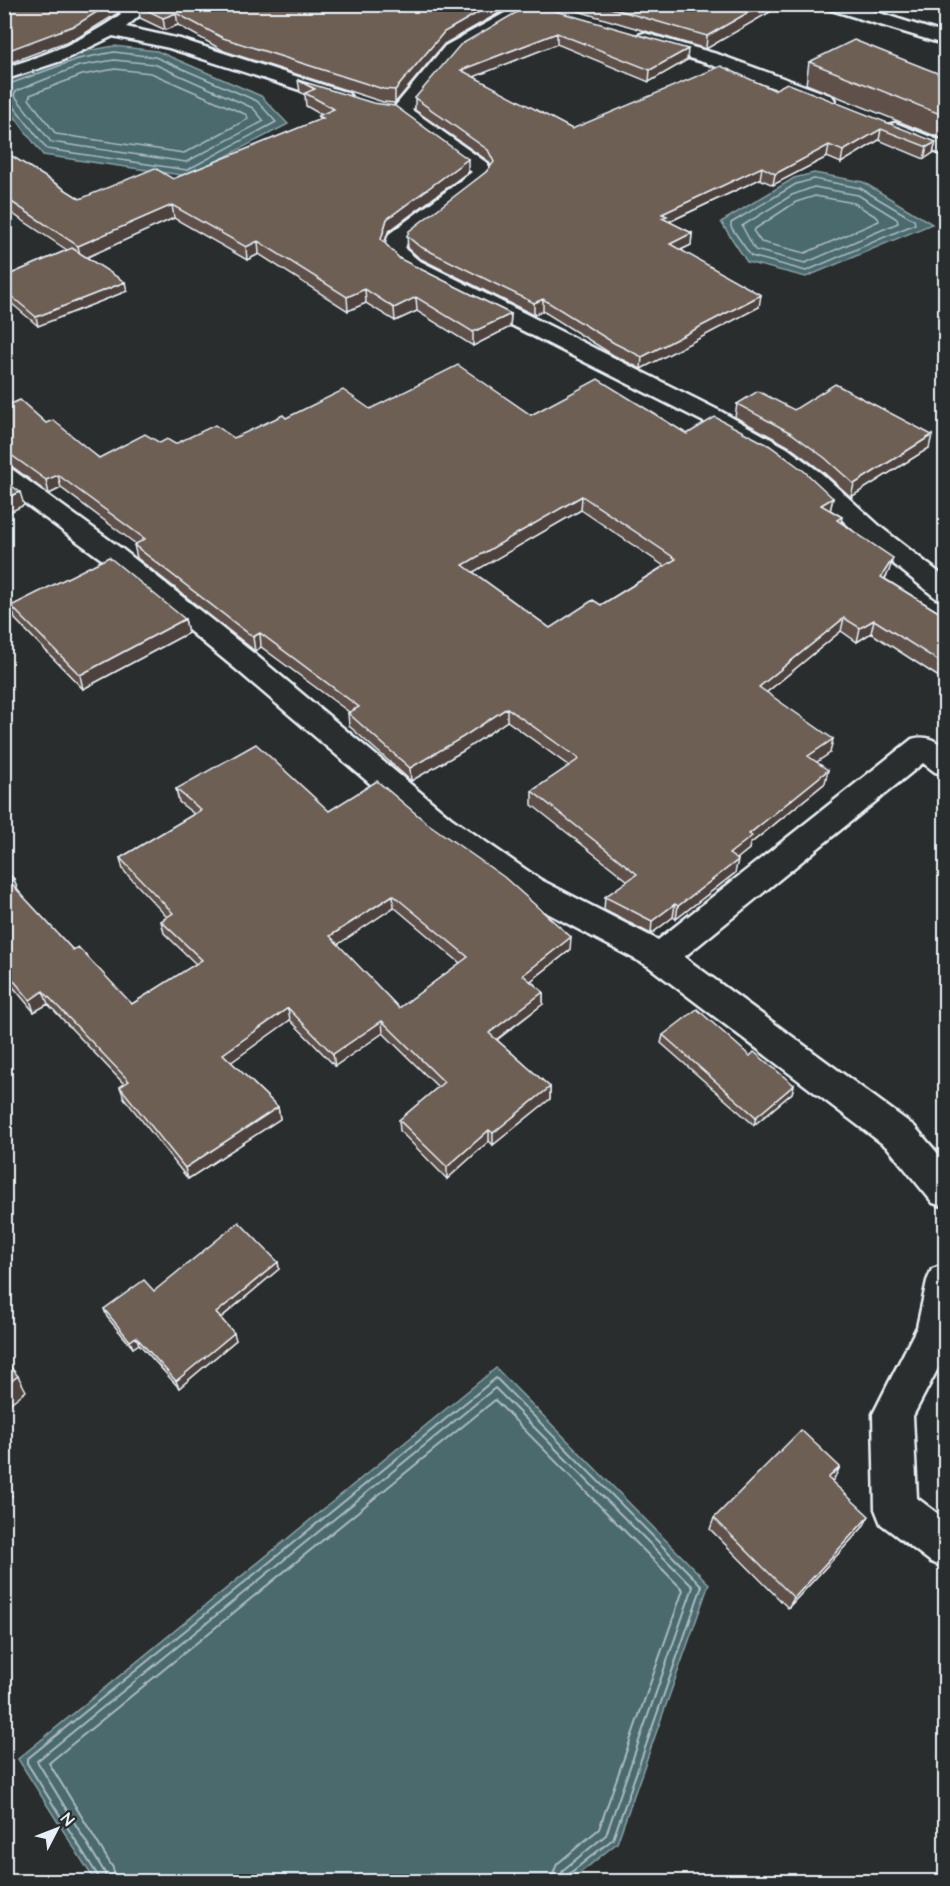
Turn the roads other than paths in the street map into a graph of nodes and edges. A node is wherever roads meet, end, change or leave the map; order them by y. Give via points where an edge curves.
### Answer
1 (123, 4) edge
2 (831, 4) edge
3 (539, 9) edge
4 (112, 30) junction
5 (621, 33) edge
6 (945, 40) edge
7 (4, 74) edge
8 (360, 103) edge
9 (838, 105) edge
10 (881, 123) edge
11 (945, 150) edge
12 (4, 475) edge
13 (945, 592) edge
14 (938, 750) edge
15 (660, 957) junction
16 (945, 1191) edge
17 (945, 1281) edge
18 (945, 1547) edge

1 - 4 street via 131,15
2 - 6 street
3 - 13 street via 452,50 391,111 480,167 482,172 397,239 394,251 778,453
4 - 7 street via 47,60
4 - 8 street via 173,43
5 - 9 street via 713,59
10 - 11 street
12 - 15 street via 113,555 238,655 440,826 530,889
14 - 15 street
15 - 16 street via 901,1137
17 - 18 street via 936,1331 893,1413 896,1509

